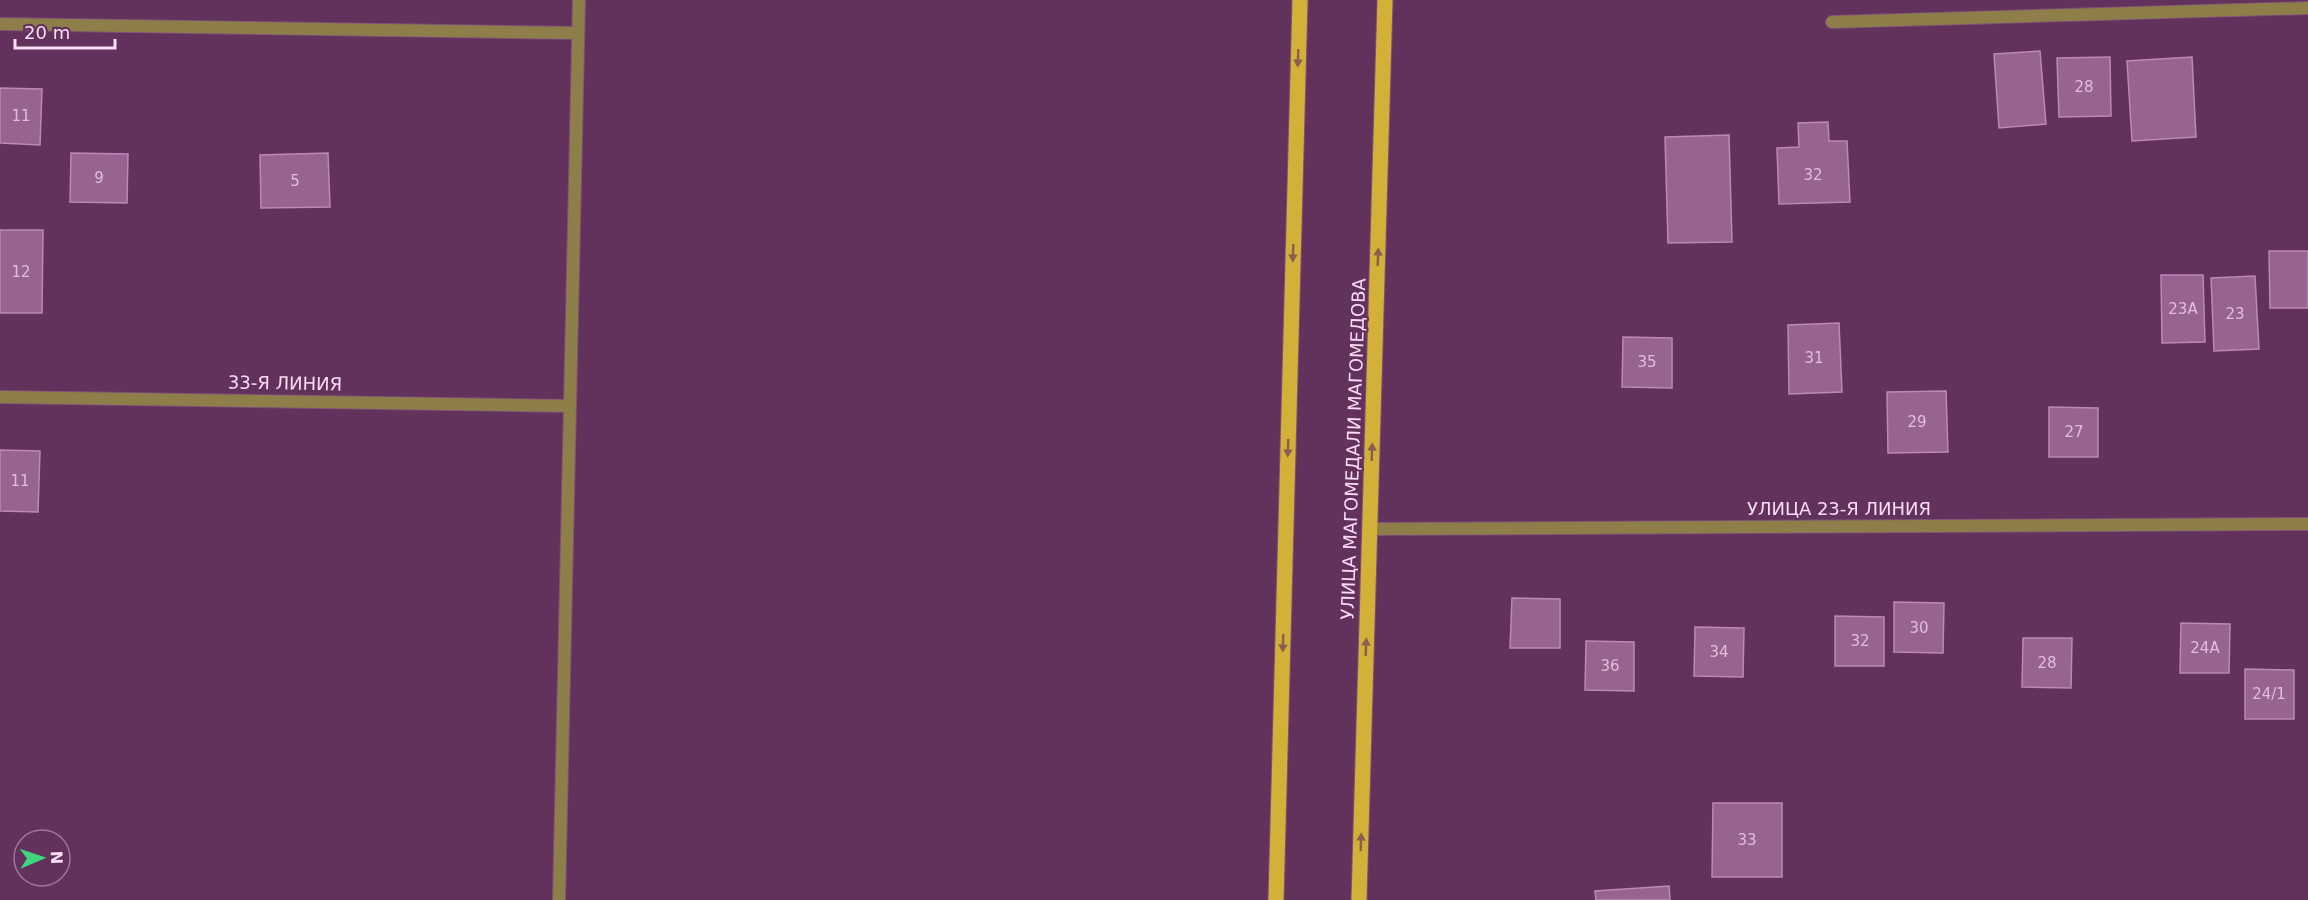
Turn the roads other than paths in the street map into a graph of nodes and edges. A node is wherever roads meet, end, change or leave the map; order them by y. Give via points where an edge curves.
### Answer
1 (579, 0) edge
2 (1300, 0) edge
3 (1385, 0) edge
4 (2308, 8) edge
5 (1832, 22) dead end
6 (0, 24) edge
7 (578, 33) junction
8 (0, 397) edge
9 (570, 406) junction
10 (2308, 524) edge
11 (1370, 529) junction
12 (559, 900) edge
13 (1276, 900) edge
14 (1359, 900) edge

1 - 7 street
2 -> 13 main road
11 -> 3 main road, УЛИЦА МАГОМЕДАЛИ МАГОМЕДОВА
4 - 5 street
6 - 7 street
7 - 9 street
8 - 9 street, 33-Я ЛИНИЯ
9 - 12 street
10 - 11 street, УЛИЦА 23-Я ЛИНИЯ
14 -> 11 main road, УЛИЦА МАГОМЕДАЛИ МАГОМЕДОВА

